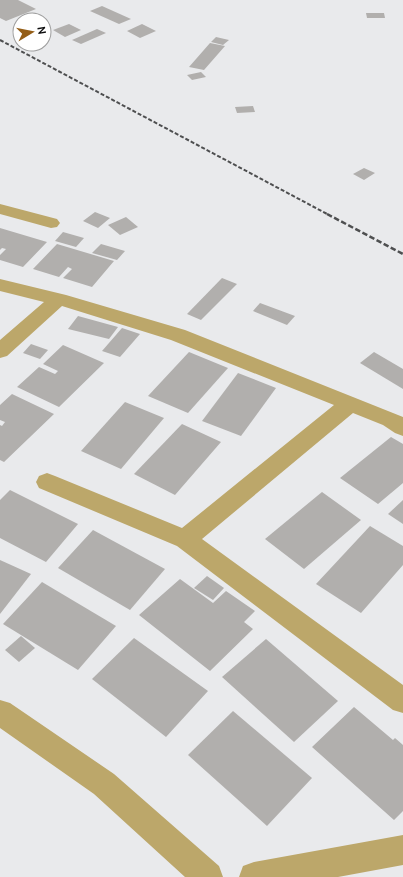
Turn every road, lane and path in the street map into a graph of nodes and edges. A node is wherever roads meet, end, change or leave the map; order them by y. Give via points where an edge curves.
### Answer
1 (0, 209) edge
2 (51, 223) dead end
3 (0, 285) edge
4 (59, 299) junction
5 (0, 351) edge
6 (350, 404) junction
7 (403, 428) edge
8 (47, 482) dead end
9 (186, 539) junction
10 (403, 701) edge
11 (0, 712) edge
12 (403, 850) edge
13 (208, 877) edge
14 (254, 877) edge

1 - 2 street
3 - 4 street
4 - 5 street
4 - 6 street via 178,335
6 - 7 street
6 - 9 street
8 - 9 street
9 - 10 street
11 - 13 street via 104,784
12 - 14 street

